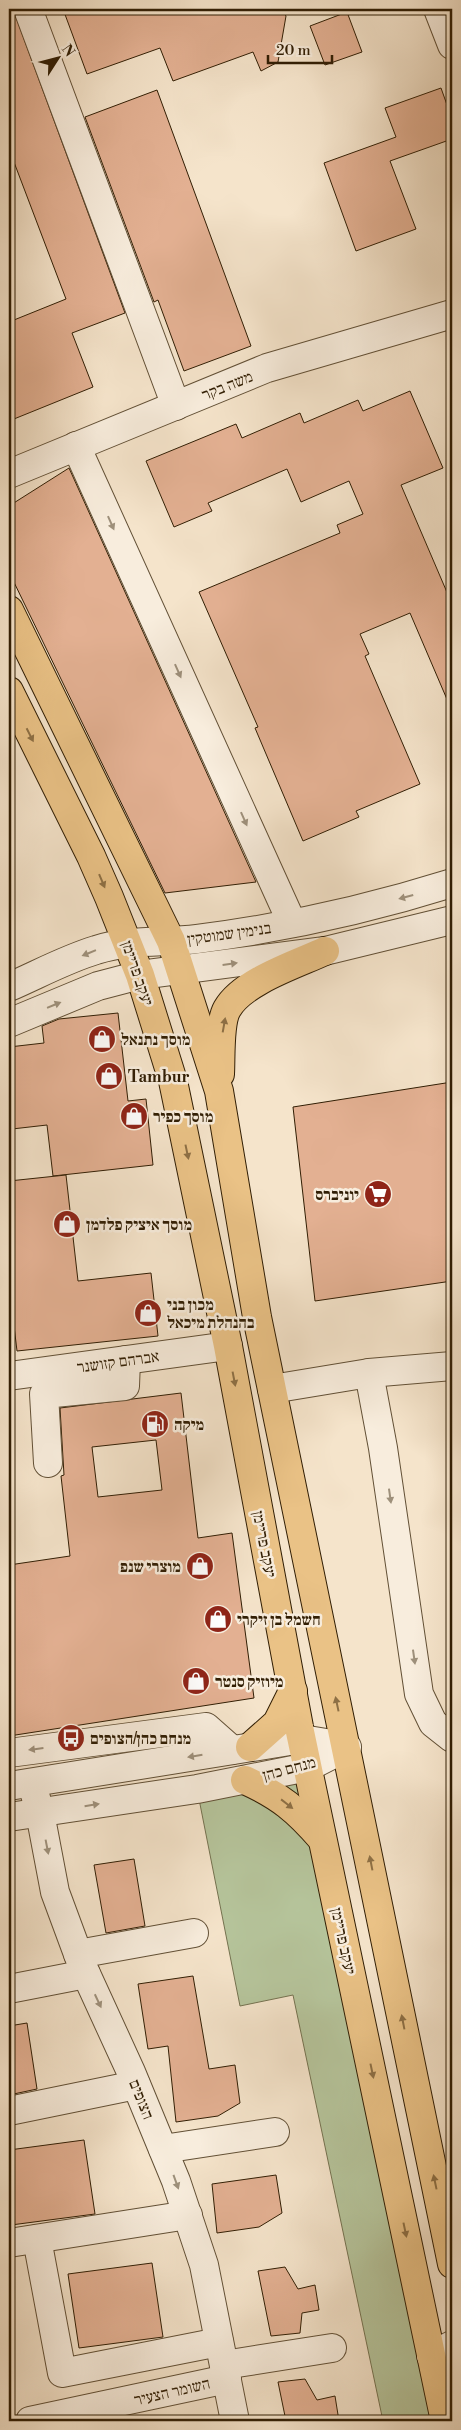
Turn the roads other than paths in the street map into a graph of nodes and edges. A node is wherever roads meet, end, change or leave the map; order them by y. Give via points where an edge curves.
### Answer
1 (28, 9) edge
2 (438, 9) edge
3 (452, 45) edge
4 (452, 314) edge
5 (176, 406) junction
6 (85, 443) junction
7 (9, 474) edge
8 (118, 496) dead end
9 (9, 610) edge
10 (9, 691) edge
11 (452, 884) edge
12 (452, 920) edge
13 (292, 923) junction
14 (171, 941) junction
15 (128, 943) junction
16 (325, 951) junction
17 (182, 971) junction
18 (140, 975) junction
19 (9, 987) edge
20 (9, 1023) edge
21 (219, 1091) junction
22 (228, 1346) junction
23 (126, 1360) junction
24 (452, 1366) edge
25 (370, 1372) junction
26 (9, 1376) edge
27 (272, 1389) junction
28 (48, 1463) dead end
29 (293, 1691) junction
30 (452, 1738) edge
31 (302, 1739) junction
32 (347, 1747) junction
33 (241, 1749) junction
34 (9, 1753) edge
35 (308, 1767) junction
36 (245, 1780) junction
37 (20, 1785) edge
38 (40, 1813) junction
39 (9, 1817) edge
40 (323, 1840) junction
41 (194, 1934) dead end
42 (82, 1964) junction
43 (9, 1990) edge
44 (136, 2085) junction
45 (9, 2111) edge
46 (275, 2132) dead end
47 (163, 2148) junction
48 (188, 2215) junction
49 (37, 2239) junction
50 (9, 2243) edge
51 (452, 2264) edge
52 (332, 2348) dead end
53 (445, 2353) edge
54 (223, 2362) junction
55 (73, 2418) edge
56 (30, 2421) edge
57 (235, 2421) edge
58 (445, 2421) edge

1 - 5 street
2 - 3 street
4 - 5 street, משה בקר via 267,368
5 - 6 street, משה בקר
6 - 7 street, משה בקר
6 - 8 street
6 -> 13 street
9 - 14 main road
10 -> 15 main road, יעקב פריימן via 91,856
11 -> 13 street, בנימין שמוטקין via 345,913
12 - 16 street, בנימין שמוטקין
13 - 14 street, בנימין שמוטקין
14 - 15 street, בנימין שמוטקין
14 - 17 main road
15 - 18 main road, יעקב פריימן
15 -> 19 street, בנימין שמוטקין via 95,950
17 -> 16 street, בנימין שמוטקין
21 -> 16 main road via 227,1009 251,984
17 - 18 street, בנימין שמוטקין
17 - 21 main road
20 -> 18 street, בנימין שמוטקין via 98,986
18 -> 22 main road, יעקב פריימן via 173,1081
21 - 27 main road
22 - 23 street, אברהם קזושנר
22 -> 29 main road, יעקב פריימן
23 - 26 street, אברהם קזושנר
23 - 28 street via 125,1386 44,1394
24 - 25 street
25 - 27 street
25 -> 30 street via 419,1694 433,1723
32 -> 27 main road
29 - 31 main road, יעקב פריימן
29 - 33 main road via 277,1723 265,1736
31 - 32 street, מנחם כהן
31 - 33 street, מנחם כהן
31 - 35 main road, יעקב פריימן
32 - 35 street, מנחם כהן
51 -> 32 main road
33 -> 34 street via 206,1727
33 -> 37 street, מנחם כהן
35 - 36 street, מנחם כהן
35 - 40 main road, יעקב פריימן
38 -> 36 street, מנחם כהן
36 -> 40 main road via 285,1802
37 - 38 street, הצופים
38 - 39 street, מנחם כהן
38 -> 42 street, הצופים via 55,1892
40 -> 53 main road, יעקב פריימן
41 - 42 street
42 - 43 street
42 -> 44 street, הצופים
44 - 45 street
44 - 47 street, הצופים
46 - 47 street
47 -> 48 street, הצופים
48 - 49 street
48 - 54 street, הצופים via 204,2265
49 - 50 street
49 - 54 street via 62,2373
52 - 54 street
53 - 58 main road, יעקב פריימן
54 - 55 street, השומר הצעיר
54 - 57 street, הצופים
55 - 56 street, השומר הצעיר

